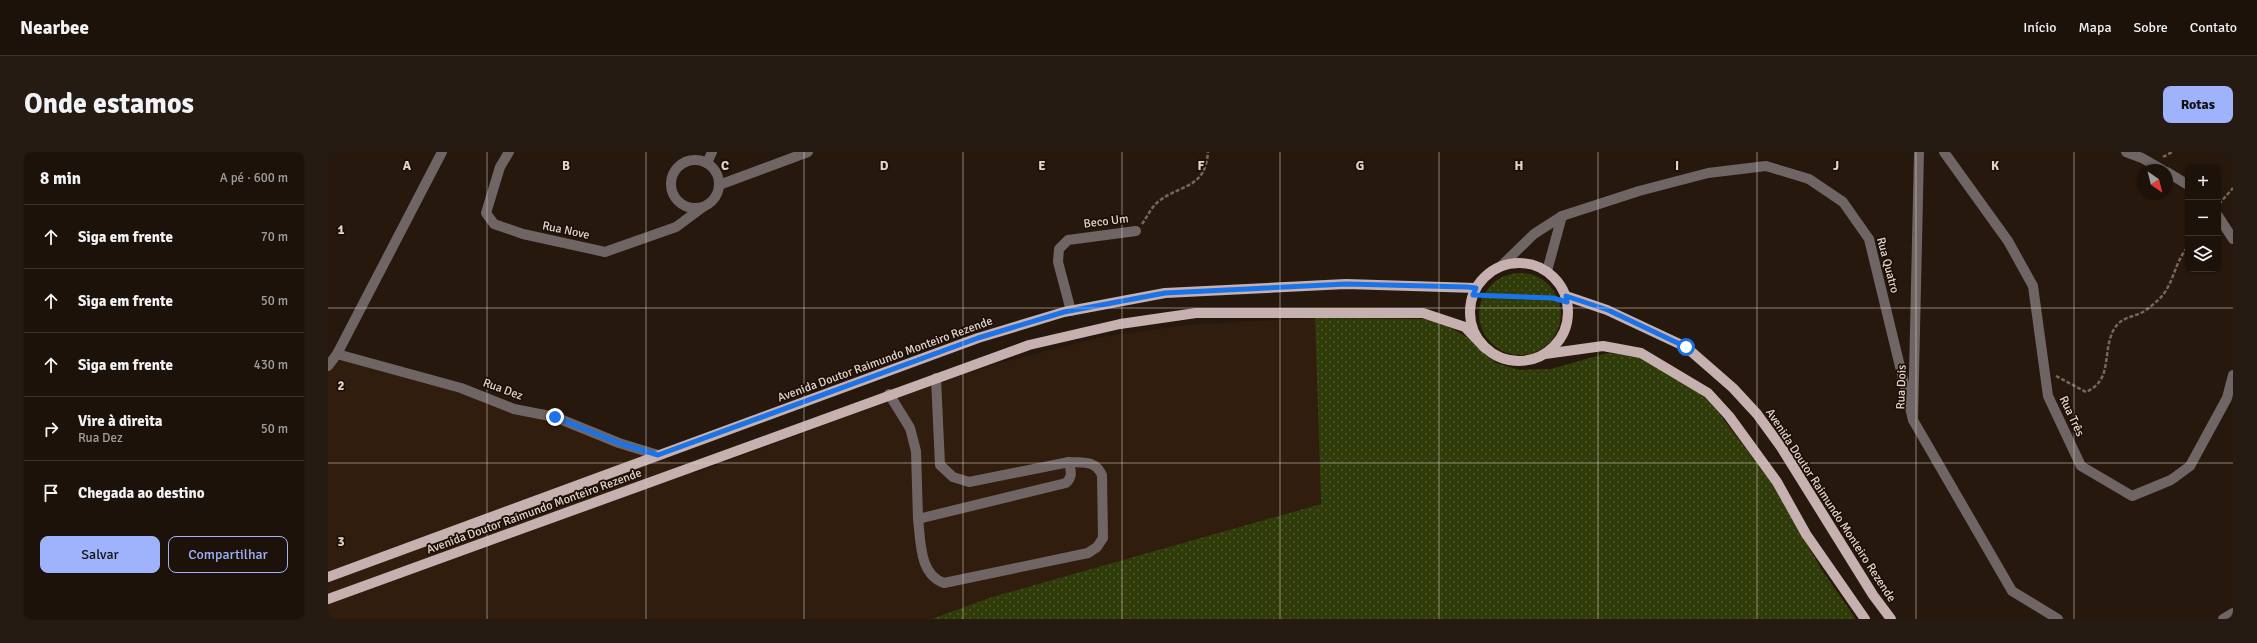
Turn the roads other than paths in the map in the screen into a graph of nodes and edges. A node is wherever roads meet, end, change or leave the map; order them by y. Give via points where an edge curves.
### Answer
1 (442, 152) edge
2 (509, 152) edge
3 (712, 152) edge
4 (808, 152) edge
5 (1919, 152) edge
6 (1944, 152) edge
7 (2126, 152) edge
8 (706, 164) junction
9 (2152, 164) edge
10 (2173, 176) edge
11 (2185, 183) edge
12 (719, 185) junction
13 (703, 207) junction
14 (1562, 216) junction
15 (2221, 221) edge
16 (1136, 231) road end
17 (2233, 239) edge
18 (1500, 267) junction
19 (1547, 271) junction
20 (1474, 292) junction
21 (1566, 299) junction
22 (1071, 311) junction
23 (1485, 348) junction
24 (337, 354) junction
25 (1545, 354) junction
26 (328, 366) edge
27 (2233, 375) edge
28 (936, 378) junction
29 (889, 394) junction
30 (1913, 420) junction
31 (658, 455) junction
32 (1069, 462) junction
33 (918, 519) junction
34 (328, 577) edge
35 (328, 599) edge
36 (2233, 613) edge
37 (1865, 619) edge
38 (1891, 619) edge
39 (2058, 619) edge
40 (2223, 619) edge

1 - 24 street
2 - 13 street, Rua Nove via 500,167 486,213 494,224 523,234 605,252 676,227
3 - 8 street
4 - 12 street
5 - 30 street, Rua Dois
6 - 27 street, Rua Três via 2008,241 2033,286 2048,396 2081,466 2132,496 2171,480 2190,466 2227,398
7 - 9 street
8 - 12 street via 716,172
8 - 13 street via 699,161 684,164 678,168 671,183 675,198 681,203 688,207
10 - 11 street
12 - 13 street via 714,198
14 - 18 street, Rua Quatro via 1534,234
14 - 19 street
14 - 30 street, Rua Quatro via 1639,191 1708,173 1766,166 1809,179 1843,202 1869,239
15 - 17 street
16 - 22 street, Beco Um via 1068,240 1059,249 1058,262
18 - 19 main road via 1515,263 1532,264
18 - 20 main road via 1486,276
19 - 21 main road via 1559,282
20 - 22 main road, Avenida Doutor Raimundo Monteiro Rezende via 1346,284 1165,293
20 - 23 main road, Avenida Doutor Raimundo Monteiro Rezende via 1470,309 1471,323 1476,337
21 - 25 main road, Avenida Doutor Raimundo Monteiro Rezende via 1569,312 1565,329 1557,343
21 - 38 main road, Avenida Doutor Raimundo Monteiro Rezende via 1608,310 1686,347 1733,388 1757,414 1781,447 1873,595
22 - 31 main road, Avenida Doutor Raimundo Monteiro Rezende via 978,338
23 - 25 main road, Avenida Doutor Raimundo Monteiro Rezende via 1498,357 1514,361 1530,360
23 - 28 main road, Avenida Doutor Raimundo Monteiro Rezende via 1465,327 1423,313 1196,313 1120,324 1029,345
24 - 26 street
24 - 31 street, Rua Dez via 462,388 514,409 555,417 619,443
25 - 37 main road, Avenida Doutor Raimundo Monteiro Rezende via 1603,346 1641,354 1708,393 1729,416 1777,482 1806,534
28 - 29 main road, Avenida Doutor Raimundo Monteiro Rezende
28 - 32 street via 940,465 953,477 969,482
29 - 33 street via 910,428 916,451
29 - 35 main road, Avenida Doutor Raimundo Monteiro Rezende
30 - 39 street, Rua Dois via 2012,591
31 - 34 main road, Avenida Doutor Raimundo Monteiro Rezende
32 - 33 street via 1072,475 1066,483
32 - 33 street via 1092,463 1102,475 1103,538 1097,547 1088,553 944,583 933,579 925,568
36 - 40 street

